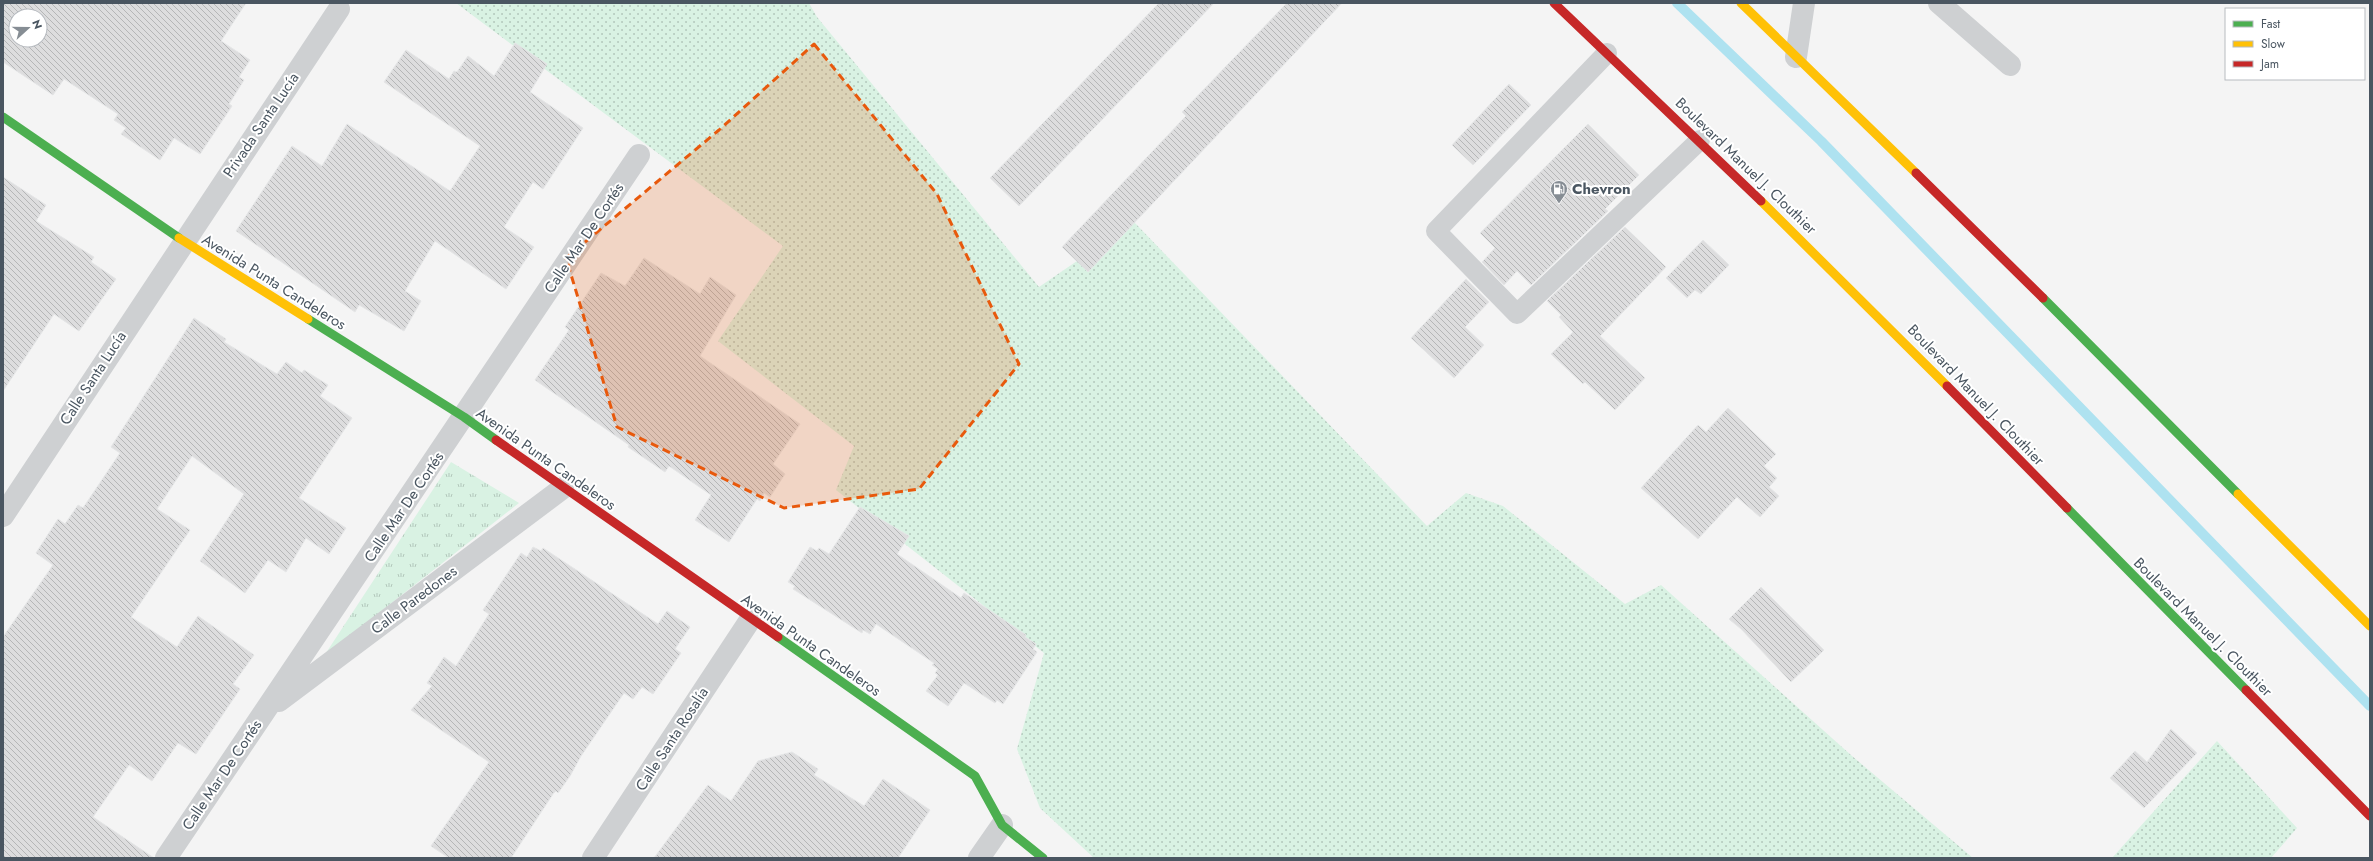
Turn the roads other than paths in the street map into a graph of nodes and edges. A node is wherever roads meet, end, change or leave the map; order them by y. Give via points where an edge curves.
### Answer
1 (1554, 3) edge
2 (1741, 3) edge
3 (1804, 3) edge
4 (1939, 3) edge
5 (339, 9) dead end
6 (1607, 52) junction
7 (1796, 57) junction
8 (2010, 65) dead end
9 (3, 117) edge
10 (1700, 140) junction
11 (639, 155) dead end
12 (184, 241) junction
13 (464, 418) junction
14 (563, 488) junction
15 (3, 516) edge
16 (750, 620) junction
17 (2370, 626) edge
18 (265, 712) junction
19 (2370, 816) edge
20 (1002, 825) junction
21 (172, 854) edge
22 (593, 858) edge
23 (979, 858) edge
24 (1043, 858) edge

1 - 6 main road, Boulevard Manuel J. Clouthier
2 - 7 main road
3 - 7 street
4 - 8 street
5 - 12 street, Privada Santa Lucía
6 - 10 main road, Boulevard Manuel J. Clouthier
6 - 10 lane via 1436,231 1517,314
7 - 17 main road via 1995,250
9 - 12 main road, Avenida Punta Candeleros
10 - 19 main road, Boulevard Manuel J. Clouthier via 1917,355
11 - 13 street, Calle Mar De Cortés
12 - 13 main road, Avenida Punta Candeleros
12 - 15 street, Calle Santa Lucía
13 - 14 main road, Avenida Punta Candeleros
13 - 18 street, Calle Mar De Cortés
14 - 16 main road, Avenida Punta Candeleros
14 - 18 street, Calle Paredones
16 - 20 main road, Avenida Punta Candeleros via 975,776
16 - 22 street, Calle Santa Rosalía
18 - 21 street, Calle Mar De Cortés
20 - 23 street
20 - 24 main road, Avenida Punta Candeleros

